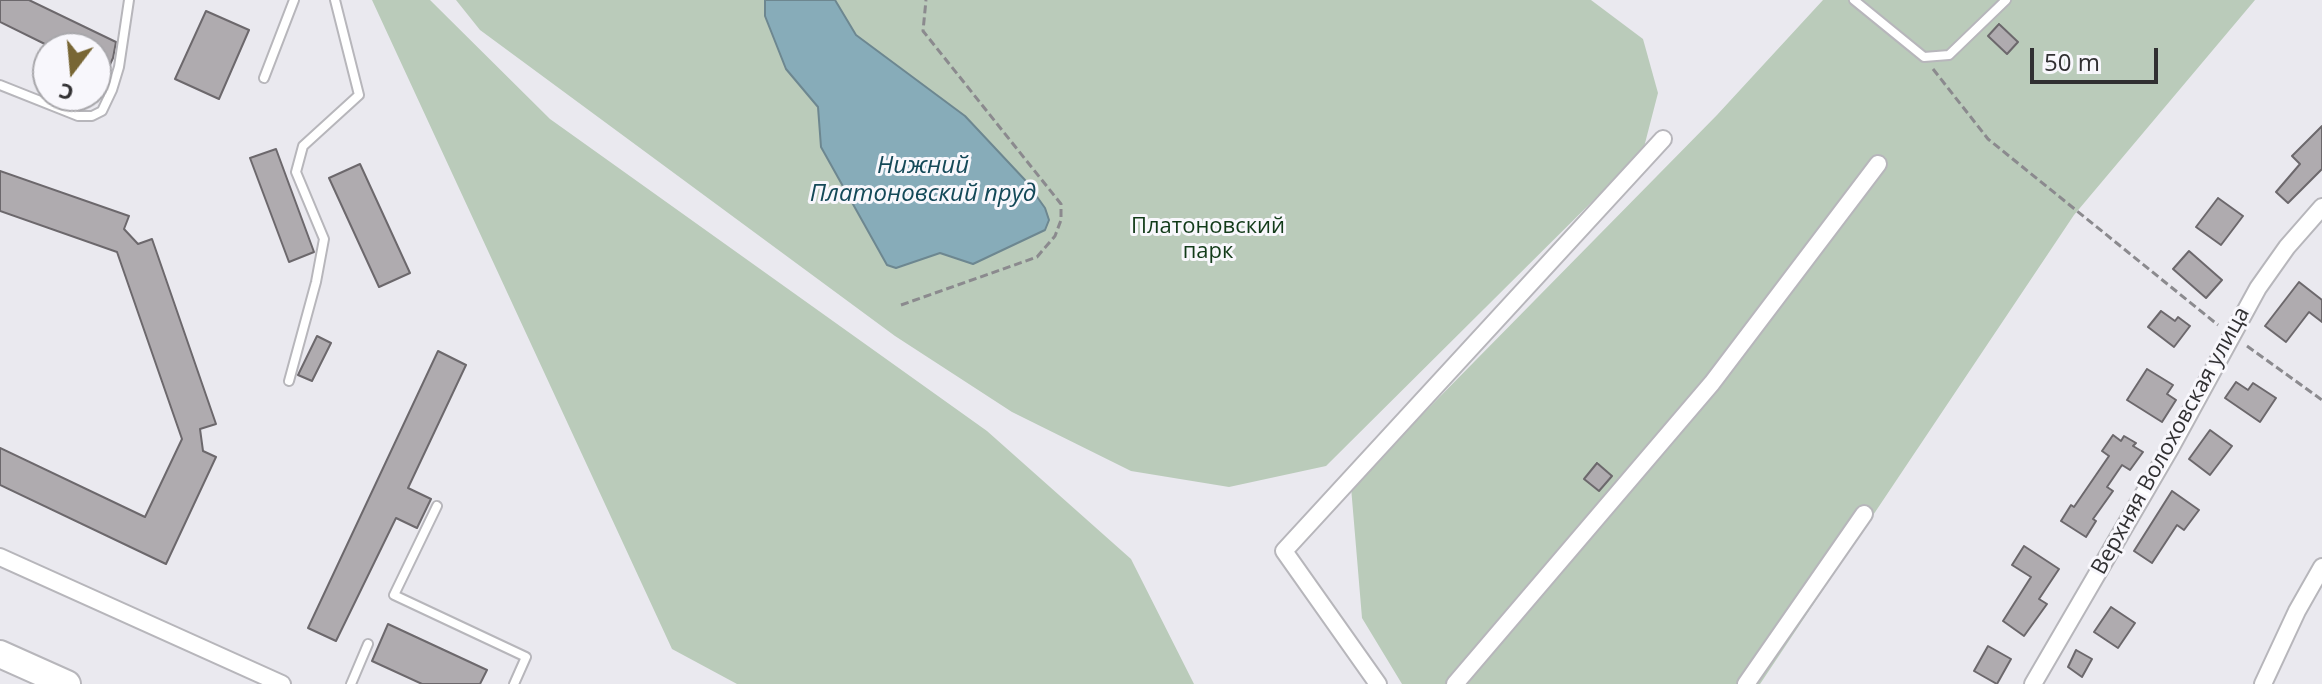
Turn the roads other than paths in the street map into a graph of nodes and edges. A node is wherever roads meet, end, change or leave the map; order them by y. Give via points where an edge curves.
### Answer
1 (129, 0) edge
2 (294, 0) edge
3 (335, 0) edge
4 (1854, 0) edge
5 (2006, 0) edge
6 (264, 78) dead end
7 (0, 85) edge
8 (1663, 139) dead end
9 (1878, 164) dead end
10 (2322, 207) edge
11 (289, 381) dead end
12 (437, 506) dead end
13 (1864, 514) dead end
14 (0, 557) edge
15 (2322, 567) edge
16 (368, 644) dead end
17 (0, 654) edge
18 (67, 684) edge
19 (282, 684) edge
20 (351, 684) edge
21 (514, 684) edge
22 (1378, 684) edge
23 (1455, 684) edge
24 (1746, 684) edge
25 (2033, 684) edge
26 (2263, 684) edge

1 - 7 lane via 119,67 102,111 78,116
2 - 6 lane
3 - 11 lane via 359,95 303,146 296,172 324,239
4 - 5 lane via 1924,57 1949,55
8 - 22 street via 1284,551
9 - 23 street via 1712,383
10 - 25 street, Верхняя Волоховская улица via 2271,267
12 - 21 lane via 394,595 526,657
13 - 24 street
14 - 19 street
15 - 26 street
16 - 20 lane
17 - 18 main road

